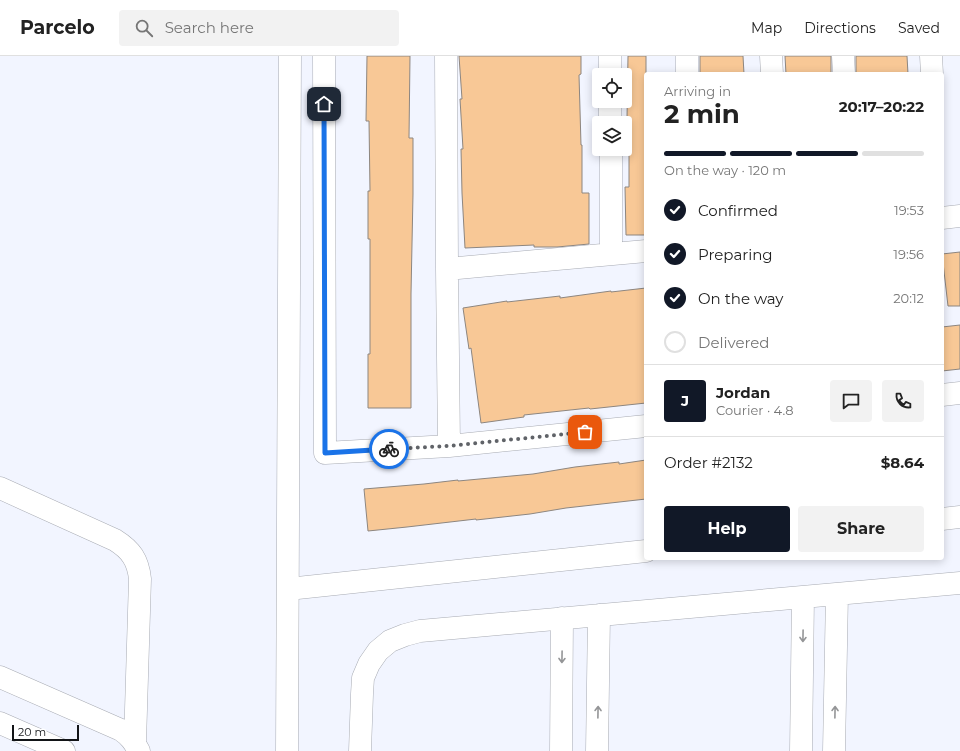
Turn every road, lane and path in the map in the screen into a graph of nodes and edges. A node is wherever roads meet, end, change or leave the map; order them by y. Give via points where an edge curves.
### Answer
1 (290, 56) edge
2 (324, 56) edge
3 (446, 56) edge
4 (610, 56) edge
5 (687, 56) edge
6 (771, 56) edge
7 (843, 56) edge
8 (931, 56) edge
9 (610, 68) edge
10 (687, 72) edge
11 (772, 72) edge
12 (844, 72) edge
13 (932, 72) edge
14 (611, 156) edge
15 (960, 216) edge
16 (944, 218) edge
17 (644, 251) edge
18 (612, 254) junction
19 (447, 269) junction
20 (960, 393) edge
21 (944, 395) edge
22 (644, 426) edge
23 (449, 446) junction
24 (0, 488) edge
25 (960, 518) edge
26 (944, 519) edge
27 (644, 551) edge
28 (960, 582) edge
29 (288, 589) junction
30 (837, 594) junction
31 (803, 597) junction
32 (599, 615) junction
33 (562, 618) junction
34 (0, 677) edge
35 (0, 723) edge
36 (137, 747) edge
37 (64, 751) edge
38 (287, 751) edge
39 (360, 751) edge
40 (561, 751) edge
41 (598, 751) edge
42 (801, 751) edge
43 (834, 751) edge

1 - 29 street
2 - 23 street via 325,453
3 - 19 street
4 - 9 street
5 - 10 street
6 - 11 street
7 - 12 street
8 - 13 street
14 - 18 street
15 - 16 street
17 - 18 street
18 - 19 street
19 - 23 street
20 - 21 street
22 - 23 street
24 - 36 street via 115,540 136,560 140,579
25 - 26 street
27 - 29 street
28 - 30 street
29 - 38 street
30 - 31 street
43 -> 30 street
31 - 32 street
31 -> 42 street
32 - 33 street
41 -> 32 street
33 - 39 street via 420,631 404,634 390,641 368,664 363,678
33 -> 40 street
34 - 36 street via 121,730 129,735
35 - 37 street

